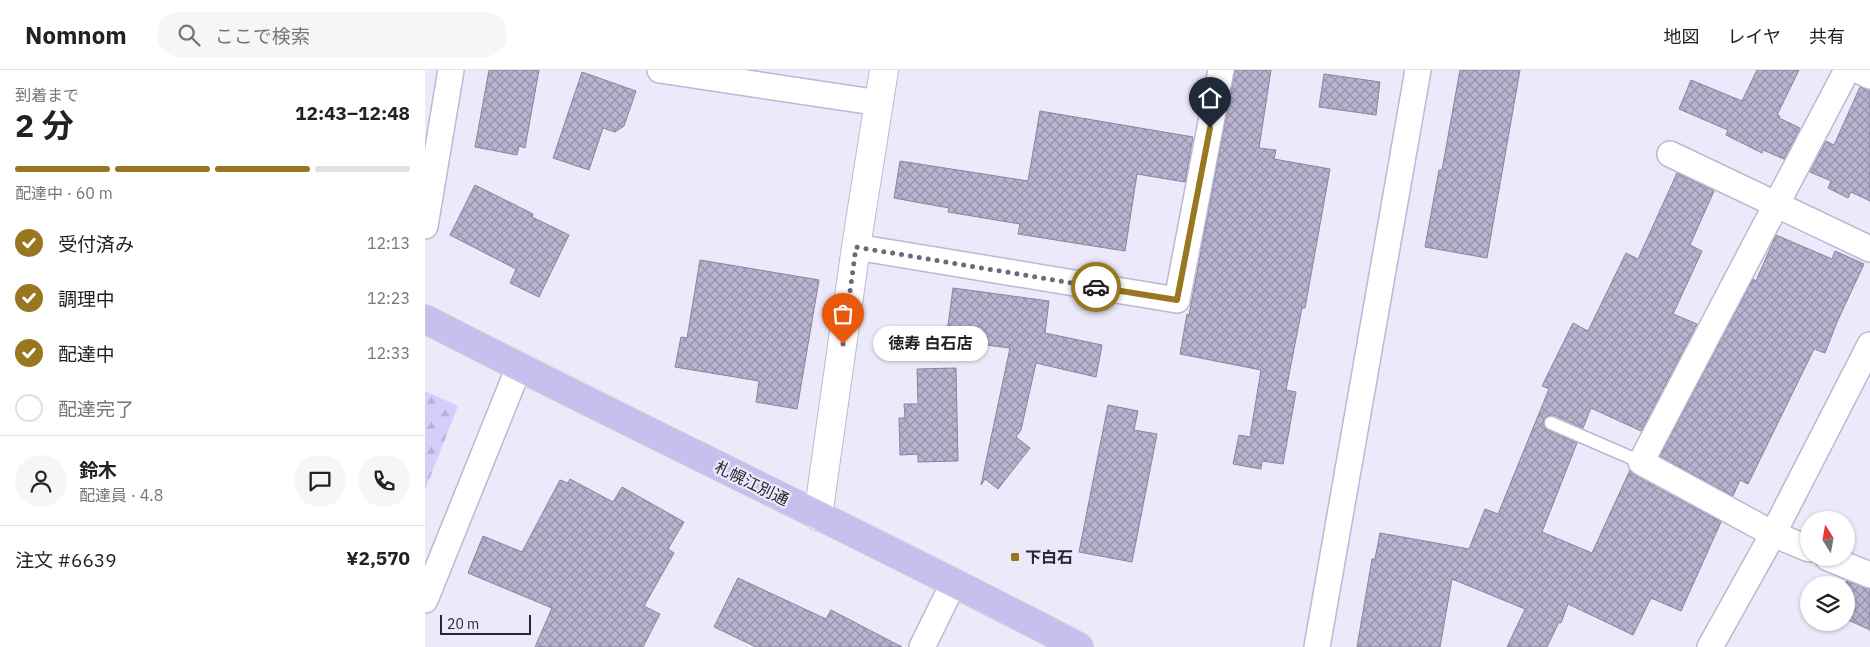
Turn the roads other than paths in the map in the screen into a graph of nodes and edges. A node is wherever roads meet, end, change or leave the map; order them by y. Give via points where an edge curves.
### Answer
1 (451, 70) edge
2 (660, 70) edge
3 (885, 70) edge
4 (1221, 70) edge
5 (1418, 70) edge
6 (1847, 70) edge
7 (1858, 70) edge
8 (1870, 76) edge
9 (879, 103) junction
10 (1670, 154) dead end
11 (1777, 206) junction
12 (425, 226) edge
13 (856, 247) junction
14 (1870, 249) edge
15 (425, 319) edge
16 (1870, 345) edge
17 (519, 367) junction
18 (1551, 423) dead end
19 (1641, 462) junction
20 (818, 516) junction
21 (1773, 534) junction
22 (1800, 545) edge
23 (1848, 566) edge
24 (1870, 575) edge
25 (954, 582) junction
26 (425, 600) edge
27 (922, 647) edge
28 (1079, 647) edge
29 (1317, 647) edge
30 (1710, 647) edge

1 - 12 street
2 - 9 street
3 - 9 street
4 - 13 street via 1177,300
5 - 29 street
6 - 11 street
7 - 8 street
9 - 13 street
10 - 11 street
11 - 14 street
11 - 19 street
13 - 20 street
15 - 17 highway, 札幌江別通
16 - 21 street
17 - 20 highway, 札幌江別通
17 - 26 street
18 - 19 lane
19 - 21 street
20 - 25 highway, 札幌江別通
21 - 22 street
21 - 30 street
23 - 24 street
25 - 27 street
25 - 28 highway, 札幌江別通

